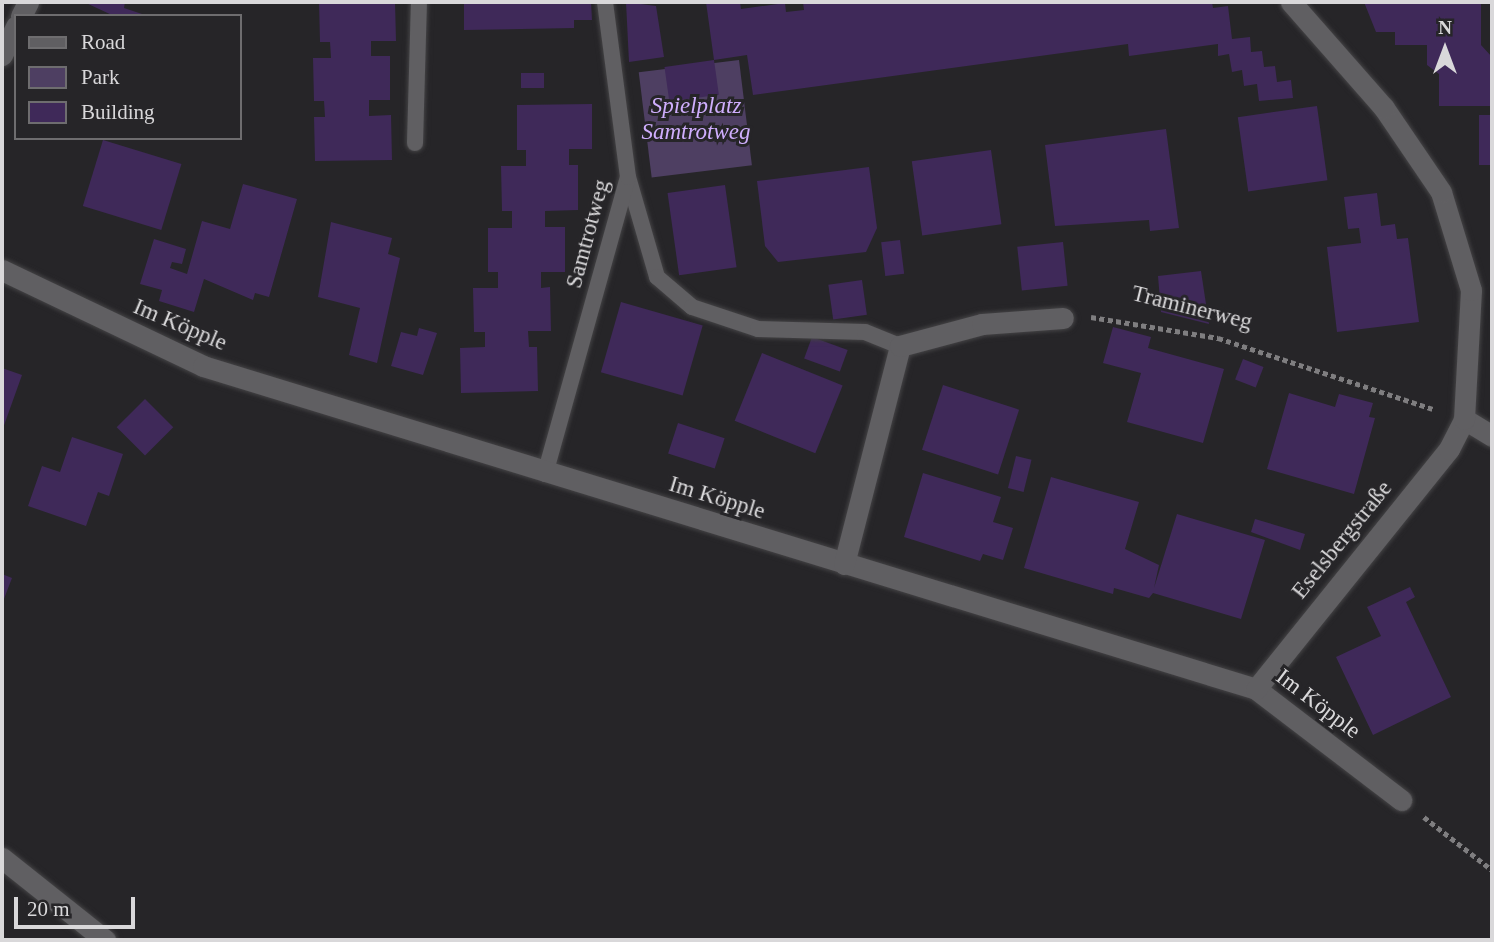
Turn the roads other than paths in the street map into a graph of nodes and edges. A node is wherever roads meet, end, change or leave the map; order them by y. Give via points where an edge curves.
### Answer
1 (419, 2) edge
2 (605, 2) edge
3 (1291, 2) edge
4 (14, 30) edge
5 (2, 55) edge
6 (415, 143) dead end
7 (628, 177) junction
8 (2, 270) edge
9 (1063, 318) road end
10 (900, 346) junction
11 (1464, 419) junction
12 (1492, 436) edge
13 (545, 474) junction
14 (844, 564) junction
15 (1256, 690) junction
16 (1401, 800) road end
17 (2, 858) edge
18 (106, 940) edge

1 - 6 lane
2 - 7 lane, Samtrotweg
3 - 11 street, Eselsbergstraße via 1384,108 1441,192 1471,290
4 - 5 street
7 - 10 lane via 657,277 692,307 758,329 864,332
7 - 13 lane, Samtrotweg
8 - 13 street, Im Köpple via 203,366
9 - 10 street via 982,324
10 - 14 street
11 - 12 street
11 - 15 street, Eselsbergstraße via 1449,449
13 - 14 street, Im Köpple
14 - 15 street, Im Köpple
15 - 16 street, Im Köpple
17 - 18 street

